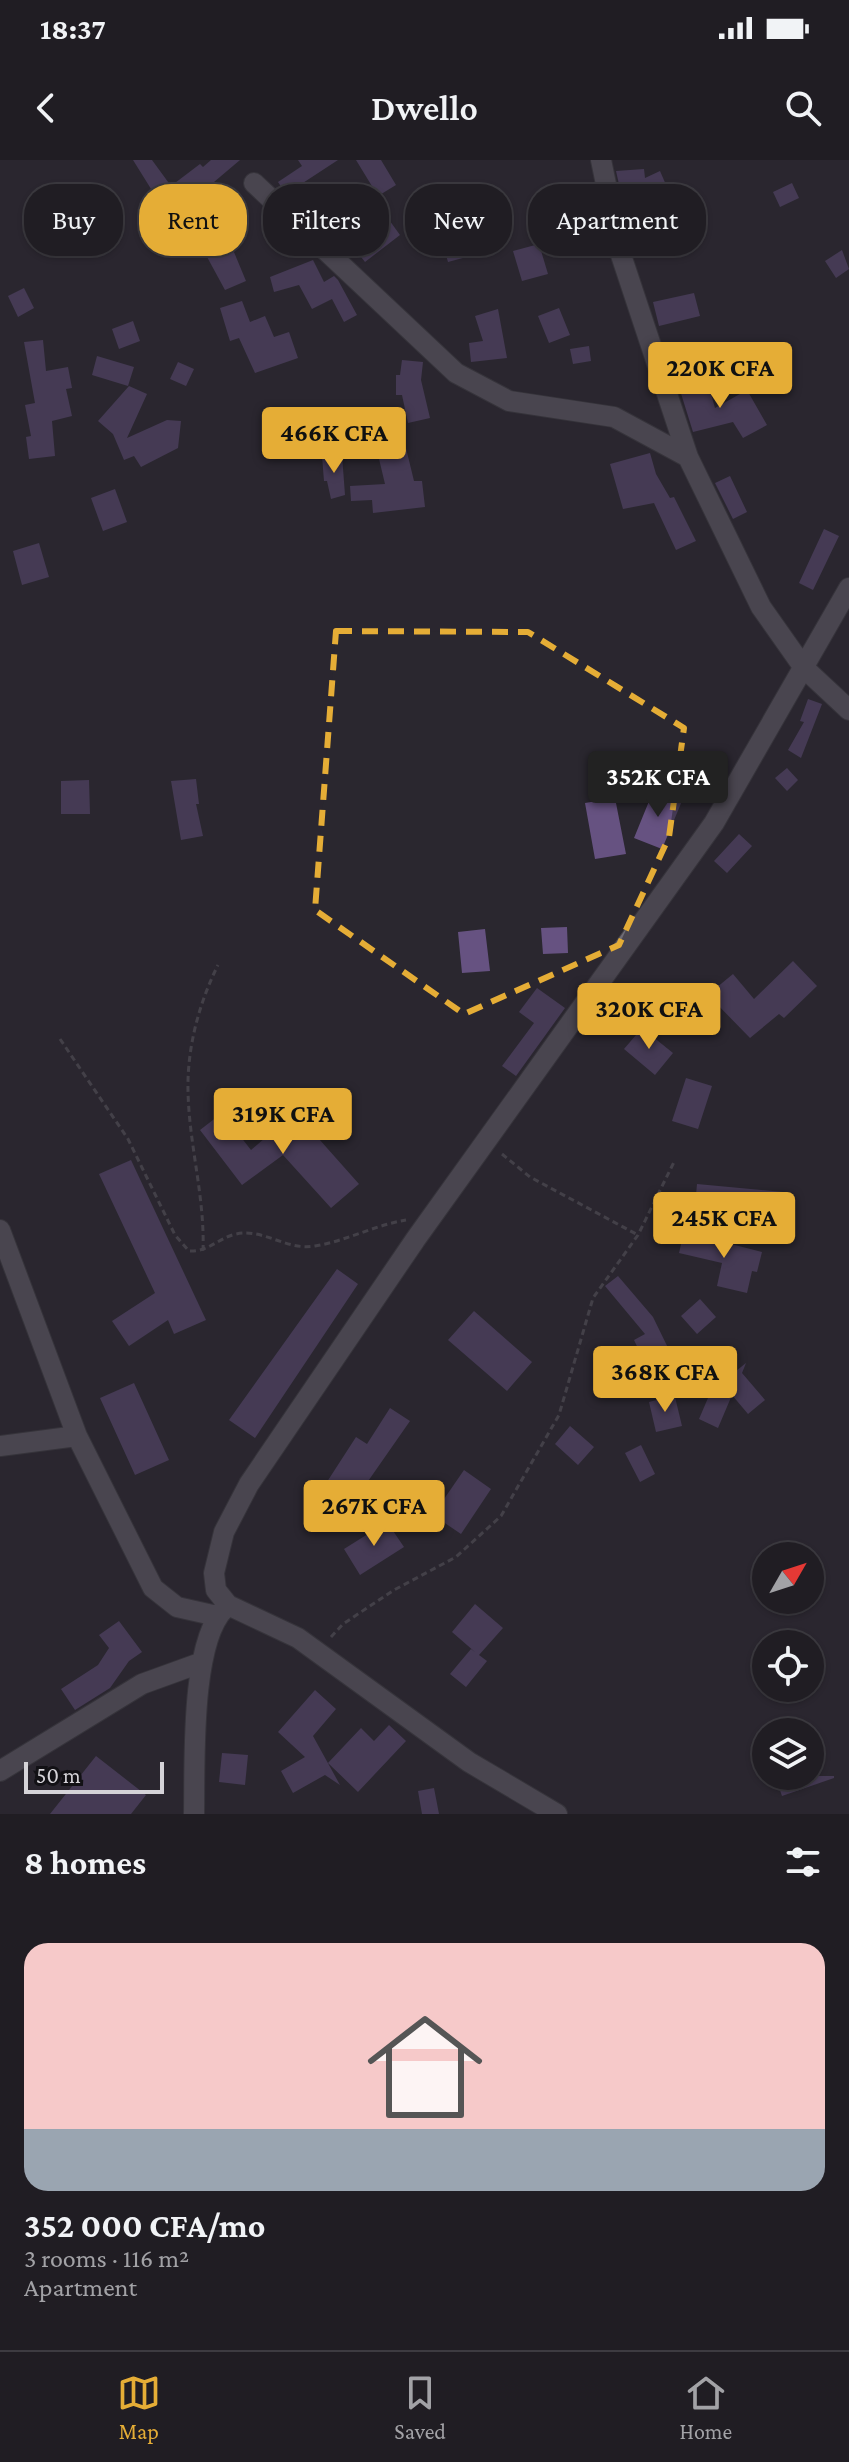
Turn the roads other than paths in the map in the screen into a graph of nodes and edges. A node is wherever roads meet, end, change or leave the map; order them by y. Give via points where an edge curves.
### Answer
1 (601, 160) edge
2 (254, 183) dead end
3 (688, 457) junction
4 (849, 588) edge
5 (804, 668) junction
6 (849, 710) edge
7 (0, 1230) edge
8 (77, 1436) junction
9 (0, 1446) edge
10 (222, 1611) junction
11 (200, 1663) junction
12 (0, 1771) edge
13 (194, 1814) edge
14 (557, 1814) edge

1 - 3 street via 620,252
2 - 3 street via 468,381 509,401 614,417
3 - 5 street via 761,607
4 - 5 street
5 - 6 street
5 - 10 street via 714,823 433,1215 249,1484 224,1532 214,1573
7 - 8 street
8 - 9 street
8 - 10 street via 153,1588 177,1607
10 - 11 street
10 - 14 street via 298,1638 469,1762
11 - 12 street via 142,1684
11 - 13 street

